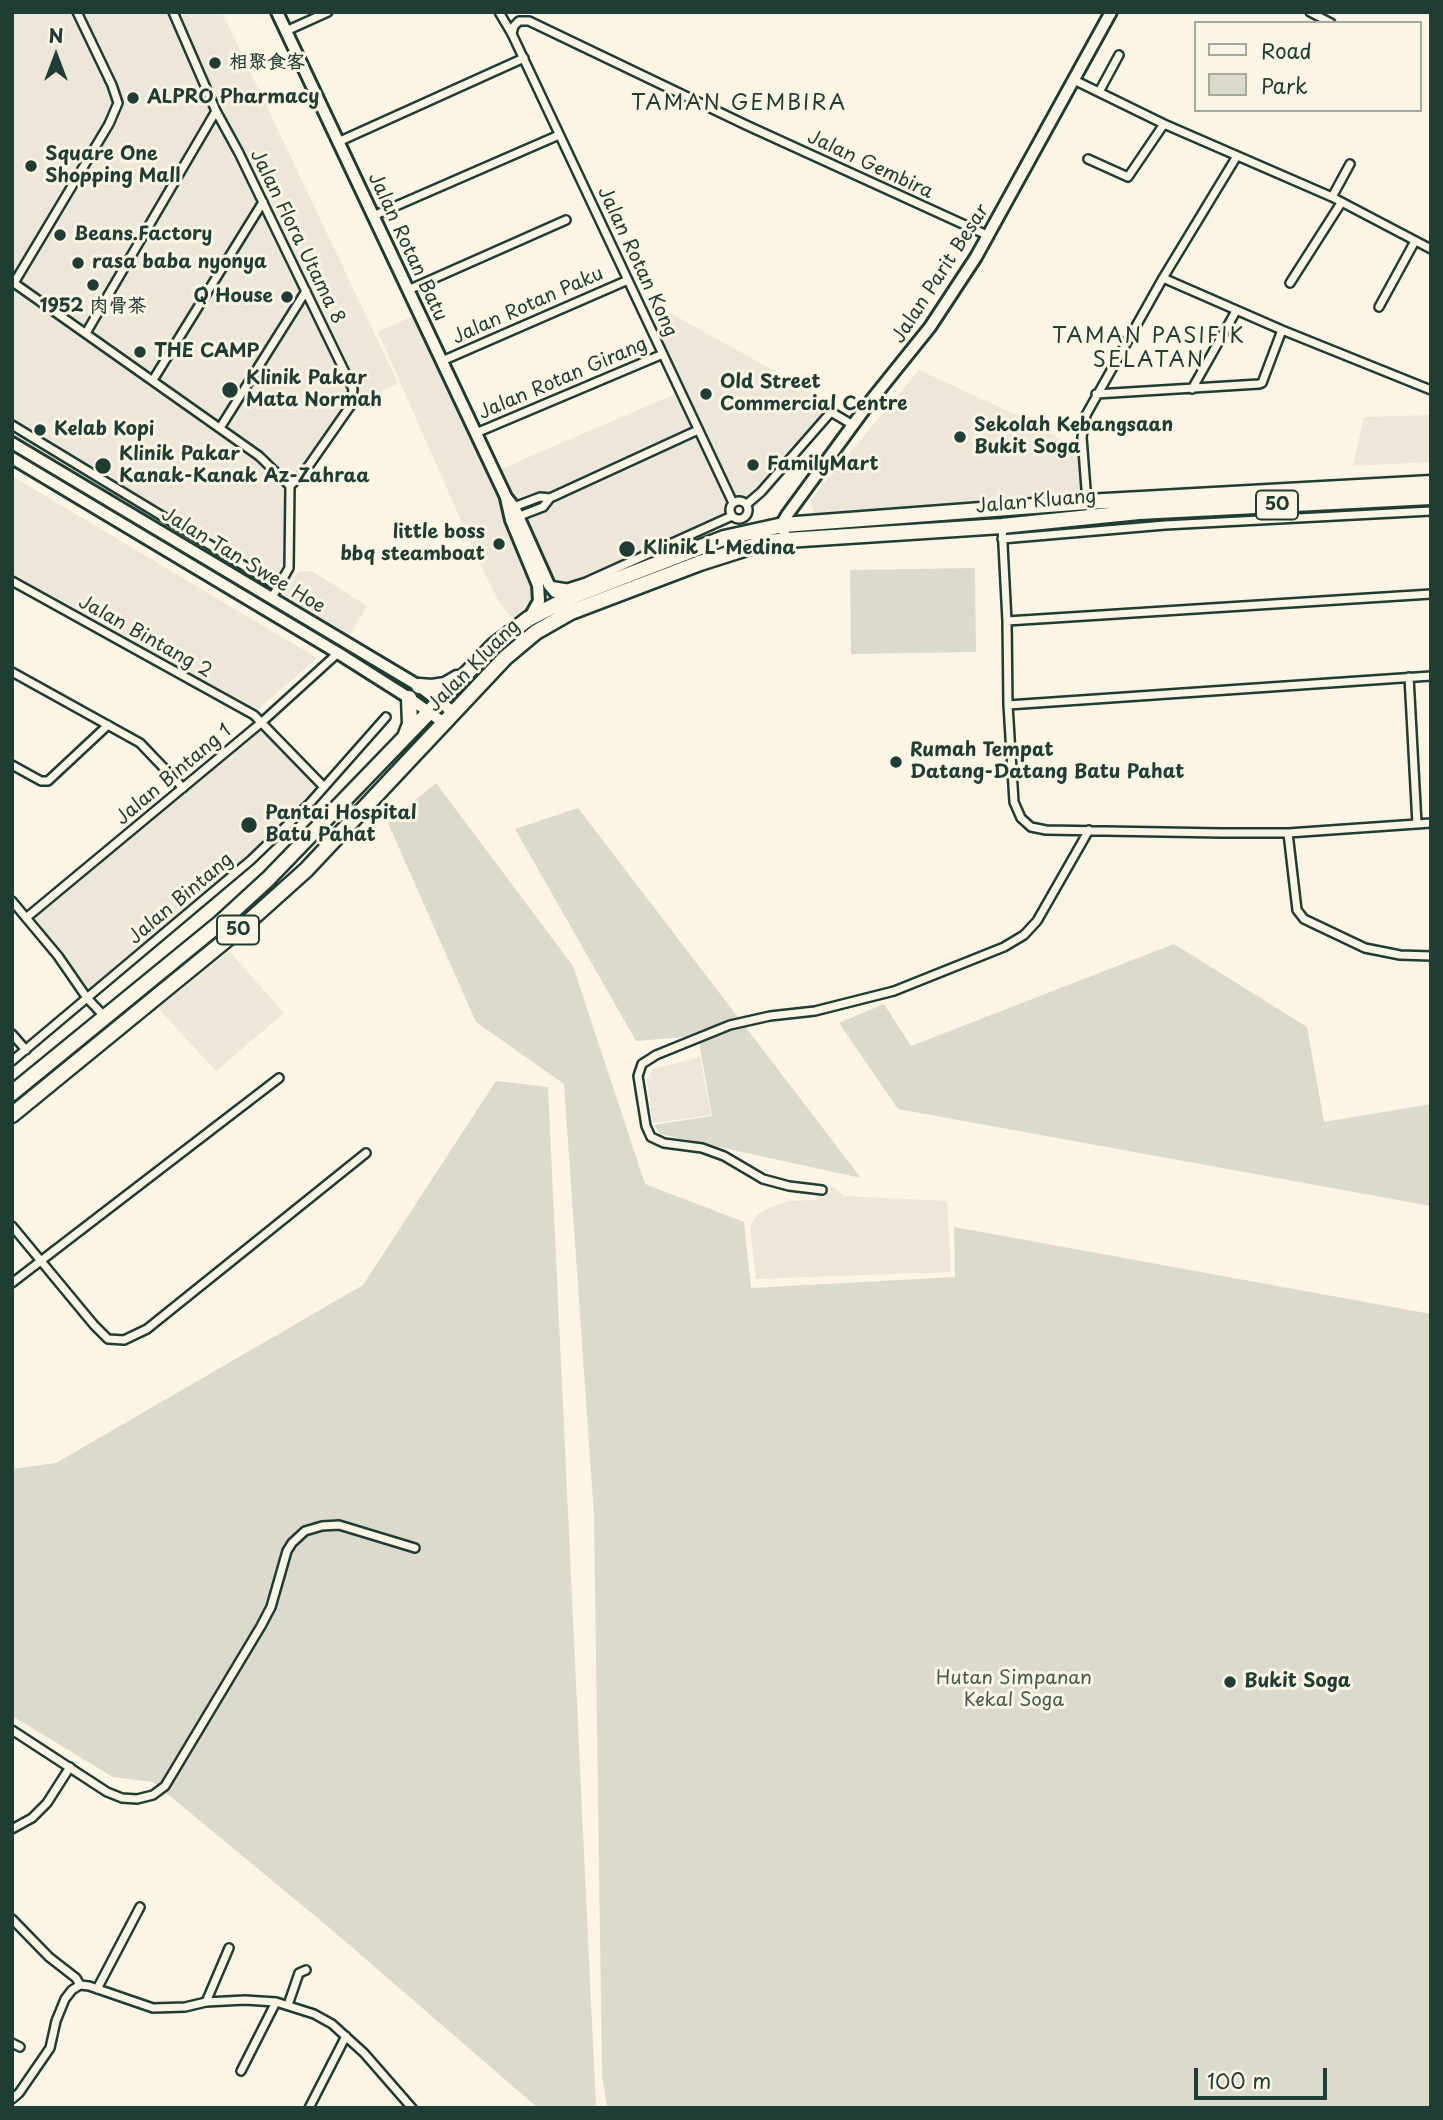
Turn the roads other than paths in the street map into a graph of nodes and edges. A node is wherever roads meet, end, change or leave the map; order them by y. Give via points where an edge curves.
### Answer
1 (77, 12) edge
2 (173, 12) edge
3 (277, 12) edge
4 (328, 12) edge
5 (499, 12) edge
6 (1111, 12) edge
7 (1310, 12) edge
8 (1327, 21) edge
9 (286, 31) junction
10 (512, 34) junction
11 (1119, 55) dead end
12 (524, 58) junction
13 (1074, 80) junction
14 (1099, 92) junction
15 (216, 111) junction
16 (1164, 124) junction
17 (559, 135) junction
18 (338, 142) junction
19 (1237, 156) junction
20 (1088, 159) dead end
21 (1350, 164) dead end
22 (1332, 197) junction
23 (263, 202) junction
24 (1341, 203) junction
25 (373, 216) junction
26 (566, 220) dead end
27 (985, 234) junction
28 (1415, 241) junction
29 (1431, 250) edge
30 (1163, 278) junction
31 (628, 280) junction
32 (1290, 283) dead end
33 (306, 290) junction
34 (408, 290) junction
35 (1378, 307) dead end
36 (1236, 311) junction
37 (1282, 331) junction
38 (86, 333) junction
39 (663, 354) junction
40 (442, 361) junction
41 (153, 380) junction
42 (1192, 389) junction
43 (1431, 390) edge
44 (1096, 394) junction
45 (12, 425) edge
46 (853, 425) junction
47 (220, 428) junction
48 (698, 430) junction
49 (475, 433) junction
50 (12, 443) edge
51 (12, 458) edge
52 (1431, 483) edge
53 (290, 486) junction
54 (1431, 497) edge
55 (1087, 502) junction
56 (733, 503) junction
57 (747, 504) junction
58 (972, 512) junction
59 (1431, 512) edge
60 (512, 513) junction
61 (1293, 513) junction
62 (732, 516) junction
63 (783, 525) junction
64 (1002, 532) junction
65 (787, 540) junction
66 (12, 581) edge
67 (549, 584) junction
68 (279, 587) junction
69 (1431, 594) edge
70 (571, 597) junction
71 (271, 599) junction
72 (528, 619) junction
73 (1007, 621) junction
74 (338, 653) junction
75 (469, 670) junction
76 (12, 672) edge
77 (1431, 676) edge
78 (1409, 677) junction
79 (414, 692) junction
80 (1008, 705) junction
81 (435, 707) junction
82 (386, 716) dead end
83 (448, 718) junction
84 (262, 722) junction
85 (108, 725) junction
86 (403, 741) junction
87 (12, 765) edge
88 (183, 788) junction
89 (324, 788) junction
90 (1431, 823) edge
91 (1417, 824) junction
92 (1089, 830) junction
93 (1288, 833) junction
94 (12, 901) edge
95 (26, 918) junction
96 (1431, 956) edge
97 (87, 998) junction
98 (105, 1017) junction
99 (12, 1034) edge
100 (26, 1050) junction
101 (12, 1061) edge
102 (279, 1078) dead end
103 (12, 1093) edge
104 (12, 1115) edge
105 (366, 1153) dead end
106 (822, 1190) dead end
107 (12, 1226) edge
108 (41, 1260) junction
109 (12, 1283) edge
110 (415, 1548) dead end
111 (12, 1730) edge
112 (70, 1767) junction
113 (12, 1829) edge
114 (140, 1907) dead end
115 (12, 1919) edge
116 (229, 1948) dead end
117 (306, 1970) dead end
118 (80, 1985) junction
119 (97, 1989) junction
120 (206, 2002) junction
121 (276, 2002) junction
122 (288, 2005) junction
123 (346, 2036) junction
124 (241, 2071) dead end
125 (12, 2099) edge
126 (309, 2108) edge
127 (412, 2108) edge

1 - 38 street via 118,103 14,283
2 - 15 street, Jalan Flora Utama 8
3 - 9 street, Jalan Rotan Batu
4 - 9 street
5 - 10 street, Jalan Rotan Kong
6 - 13 street, Jalan Parit Besar
7 - 8 street
9 - 18 street, Jalan Rotan Batu
10 - 12 street, Jalan Rotan Kong
10 - 27 street, Jalan Gembira via 519,21 529,21
11 - 14 street
12 - 17 street, Jalan Rotan Kong
12 - 18 street
13 - 14 street
13 - 27 street, Jalan Parit Besar
14 - 16 street
15 - 23 street, Jalan Flora Utama 8
15 - 38 street
16 - 19 street
16 - 20 street via 1128,177
17 - 25 street
17 - 31 street, Jalan Rotan Kong
18 - 25 street, Jalan Rotan Batu
19 - 22 street
19 - 30 street
21 - 22 street
22 - 24 street
23 - 33 street, Jalan Flora Utama 8
23 - 41 street
24 - 28 street
24 - 32 street
25 - 34 street, Jalan Rotan Batu
26 - 34 street
27 - 46 street, Jalan Parit Besar via 936,318
28 - 29 street
28 - 35 street
30 - 36 street
30 - 44 street
31 - 39 street, Jalan Rotan Kong
31 - 40 street, Jalan Rotan Paku
33 - 47 street
33 - 53 street, Jalan Flora Utama 8 via 353,389 351,404
34 - 40 street, Jalan Rotan Batu
36 - 37 street
36 - 42 street
37 - 42 street via 1262,383
37 - 43 street
38 - 41 street
39 - 48 street, Jalan Rotan Kong
39 - 49 street, Jalan Rotan Girang
40 - 49 street, Jalan Rotan Batu
41 - 47 street
42 - 44 street
44 - 55 street via 1082,437
45 - 68 street
46 - 57 street via 831,412
46 - 63 street, Jalan Parit Besar
47 - 53 street
48 - 56 street, Jalan Rotan Kong
48 - 60 street
49 - 60 street, Jalan Rotan Batu
50 - 71 street, Jalan Tan Swee Hoe
51 - 74 street, Jalan Tan Swee Hoe
52 - 55 highway, Jalan Kluang / 50
53 - 68 street via 289,568
54 - 61 highway, Jalan Kluang / 50
55 - 58 highway, Jalan Kluang / 50
56 - 57 street
56 - 62 street
57 - 62 street via 746,516
58 - 63 highway, Jalan Kluang / 50
58 - 64 highway via 991,515
59 - 61 street
60 - 67 street, Jalan Rotan Batu
60 - 72 street, Jalan Rotan Batu via 538,584 539,601
61 - 64 highway, Jalan Kluang / 50 via 1139,512
62 - 67 street via 586,582 567,588
63 - 65 street
63 - 70 highway, Jalan Kluang / 50 via 724,538
64 - 65 highway, Jalan Kluang / 50
64 - 73 street
65 - 83 highway, Jalan Kluang / 50 via 700,563 554,620 519,644
66 - 84 street, Jalan Bintang 2
67 - 70 street via 555,592
68 - 71 street
69 - 73 street
70 - 72 highway, Jalan Kluang / 50
71 - 79 street, Jalan Tan Swee Hoe
72 - 75 highway, Jalan Kluang / 50
73 - 80 street
74 - 79 street, Jalan Tan Swee Hoe
74 - 84 street, Jalan Bintang 1
75 - 79 highway via 445,685
75 - 81 highway, Jalan Kluang / 50
76 - 85 street
77 - 78 street
78 - 80 street
78 - 91 street
79 - 81 street, Jalan Tan Swee Hoe
79 - 86 highway
80 - 92 street via 1014,802 1021,818 1031,827 1046,830
81 - 83 street, Jalan Tan Swee Hoe
81 - 86 highway, Jalan Kluang / 50
82 - 89 street, Jalan Bintang
83 - 104 highway, Jalan Kluang / 50 via 306,870
84 - 88 street, Jalan Bintang 1
84 - 89 street, Jalan Bintang 2
85 - 87 street via 48,781
85 - 88 street via 145,747
86 - 98 highway, Jalan Kluang / 50 via 268,879
88 - 95 street, Jalan Bintang 1
89 - 97 street, Jalan Bintang via 251,860
90 - 91 street
91 - 93 street
92 - 93 street
92 - 106 street via 1037,921 1004,947 894,991 816,1011 730,1025 642,1064 638,1076 651,1137 724,1156 763,1179
93 - 96 street via 1297,910 1304,919 1366,948
94 - 95 street
95 - 97 street
97 - 98 street
97 - 100 street, Jalan Bintang
98 - 103 highway, Jalan Kluang / 50
99 - 100 street
100 - 101 street, Jalan Bintang
102 - 108 street
105 - 108 street via 147,1329 124,1340 108,1339 93,1325
107 - 108 street
108 - 109 street
110 - 112 street via 339,1525 305,1531 286,1551 261,1626 164,1786 153,1795 122,1798
111 - 112 street
112 - 113 street via 47,1803
114 - 119 street
115 - 118 street
116 - 120 street
117 - 122 street via 299,1973
118 - 119 street
118 - 125 street via 65,1998 50,2048
119 - 120 street via 153,2008
120 - 121 street
121 - 122 street
121 - 124 street
122 - 123 street via 323,2019
123 - 126 street
123 - 127 street

